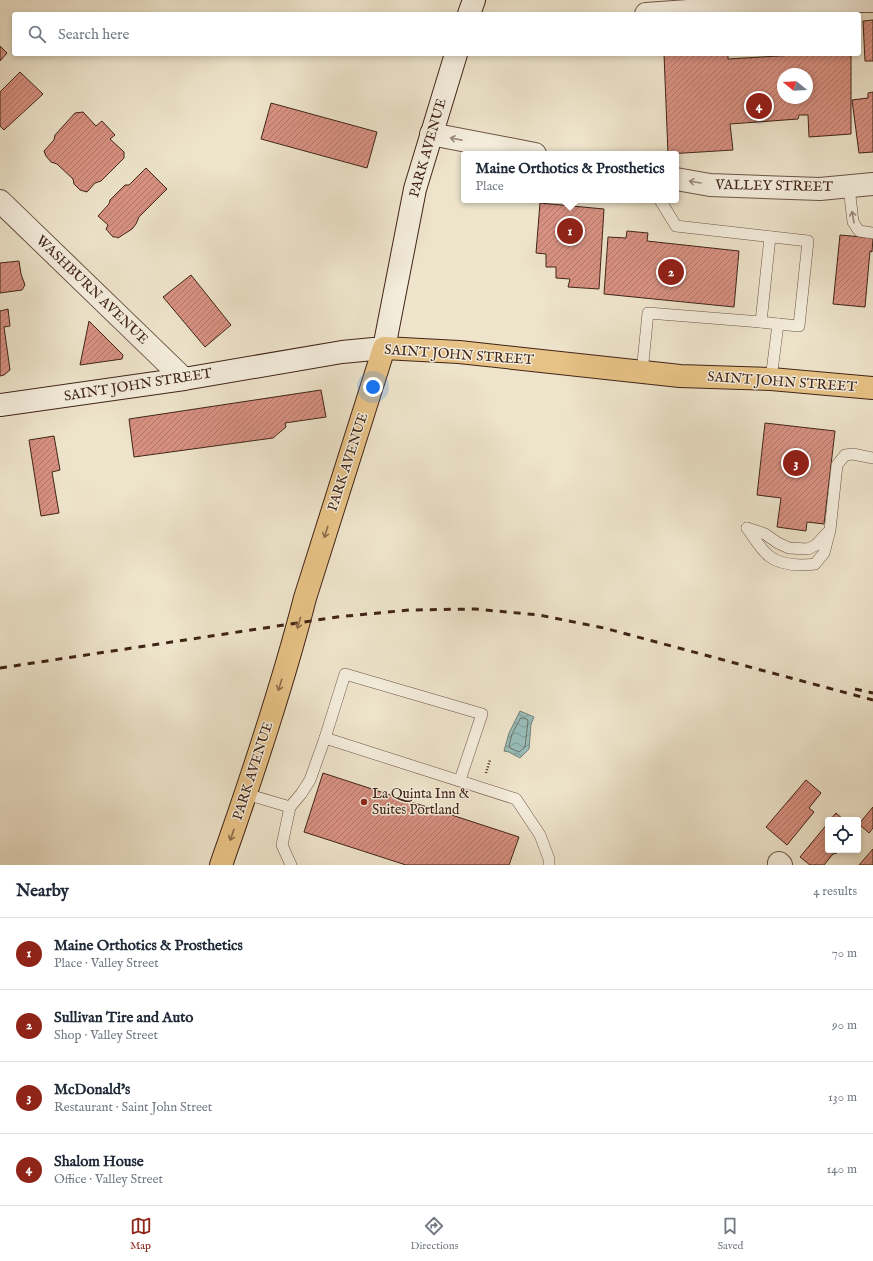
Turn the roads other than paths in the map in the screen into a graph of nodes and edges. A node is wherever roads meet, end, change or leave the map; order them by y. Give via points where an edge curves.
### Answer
1 (474, 0) edge
2 (873, 1) edge
3 (470, 12) edge
4 (674, 12) edge
5 (455, 56) edge
6 (431, 134) junction
7 (519, 151) edge
8 (679, 180) edge
9 (873, 184) edge
10 (849, 187) junction
11 (0, 201) edge
12 (662, 203) edge
13 (873, 233) edge
14 (770, 237) junction
15 (761, 322) junction
16 (778, 324) junction
17 (384, 348) junction
18 (642, 372) junction
19 (184, 379) junction
20 (771, 379) junction
21 (873, 388) edge
22 (0, 405) edge
23 (873, 458) edge
24 (830, 530) junction
25 (325, 738) junction
26 (460, 780) junction
27 (246, 794) junction
28 (290, 807) junction
29 (222, 865) edge
30 (291, 865) edge
31 (549, 865) edge

1 - 3 street
2 - 4 street via 828,1
5 - 6 street, PARK AVENUE
7 -> 6 street
6 - 17 street, PARK AVENUE via 415,189
10 -> 8 street, VALLEY STREET via 820,189 710,185
9 - 10 street, VALLEY STREET
13 -> 10 lane via 859,231 853,222
11 - 19 street, WASHBURN AVENUE
12 - 14 lane via 676,226
14 - 15 lane
14 - 16 lane via 808,241 799,326
15 - 16 lane
15 - 18 lane via 648,313
16 - 20 lane
17 - 18 main road, SAINT JOHN STREET via 459,352
17 - 19 street, SAINT JOHN STREET via 342,352
17 -> 27 main road, PARK AVENUE
18 - 20 main road, SAINT JOHN STREET
19 - 22 street, SAINT JOHN STREET
20 - 21 main road, SAINT JOHN STREET
23 - 24 lane via 845,455 837,465
24 - 24 lane via 816,545 808,549 789,548 747,528 768,556 797,566 815,564 824,553
25 - 26 lane
25 - 26 lane via 345,674 482,714
25 - 28 lane via 310,780
26 - 31 lane via 516,799 540,836
27 - 28 lane
27 -> 29 main road, PARK AVENUE
28 - 30 lane via 282,845

